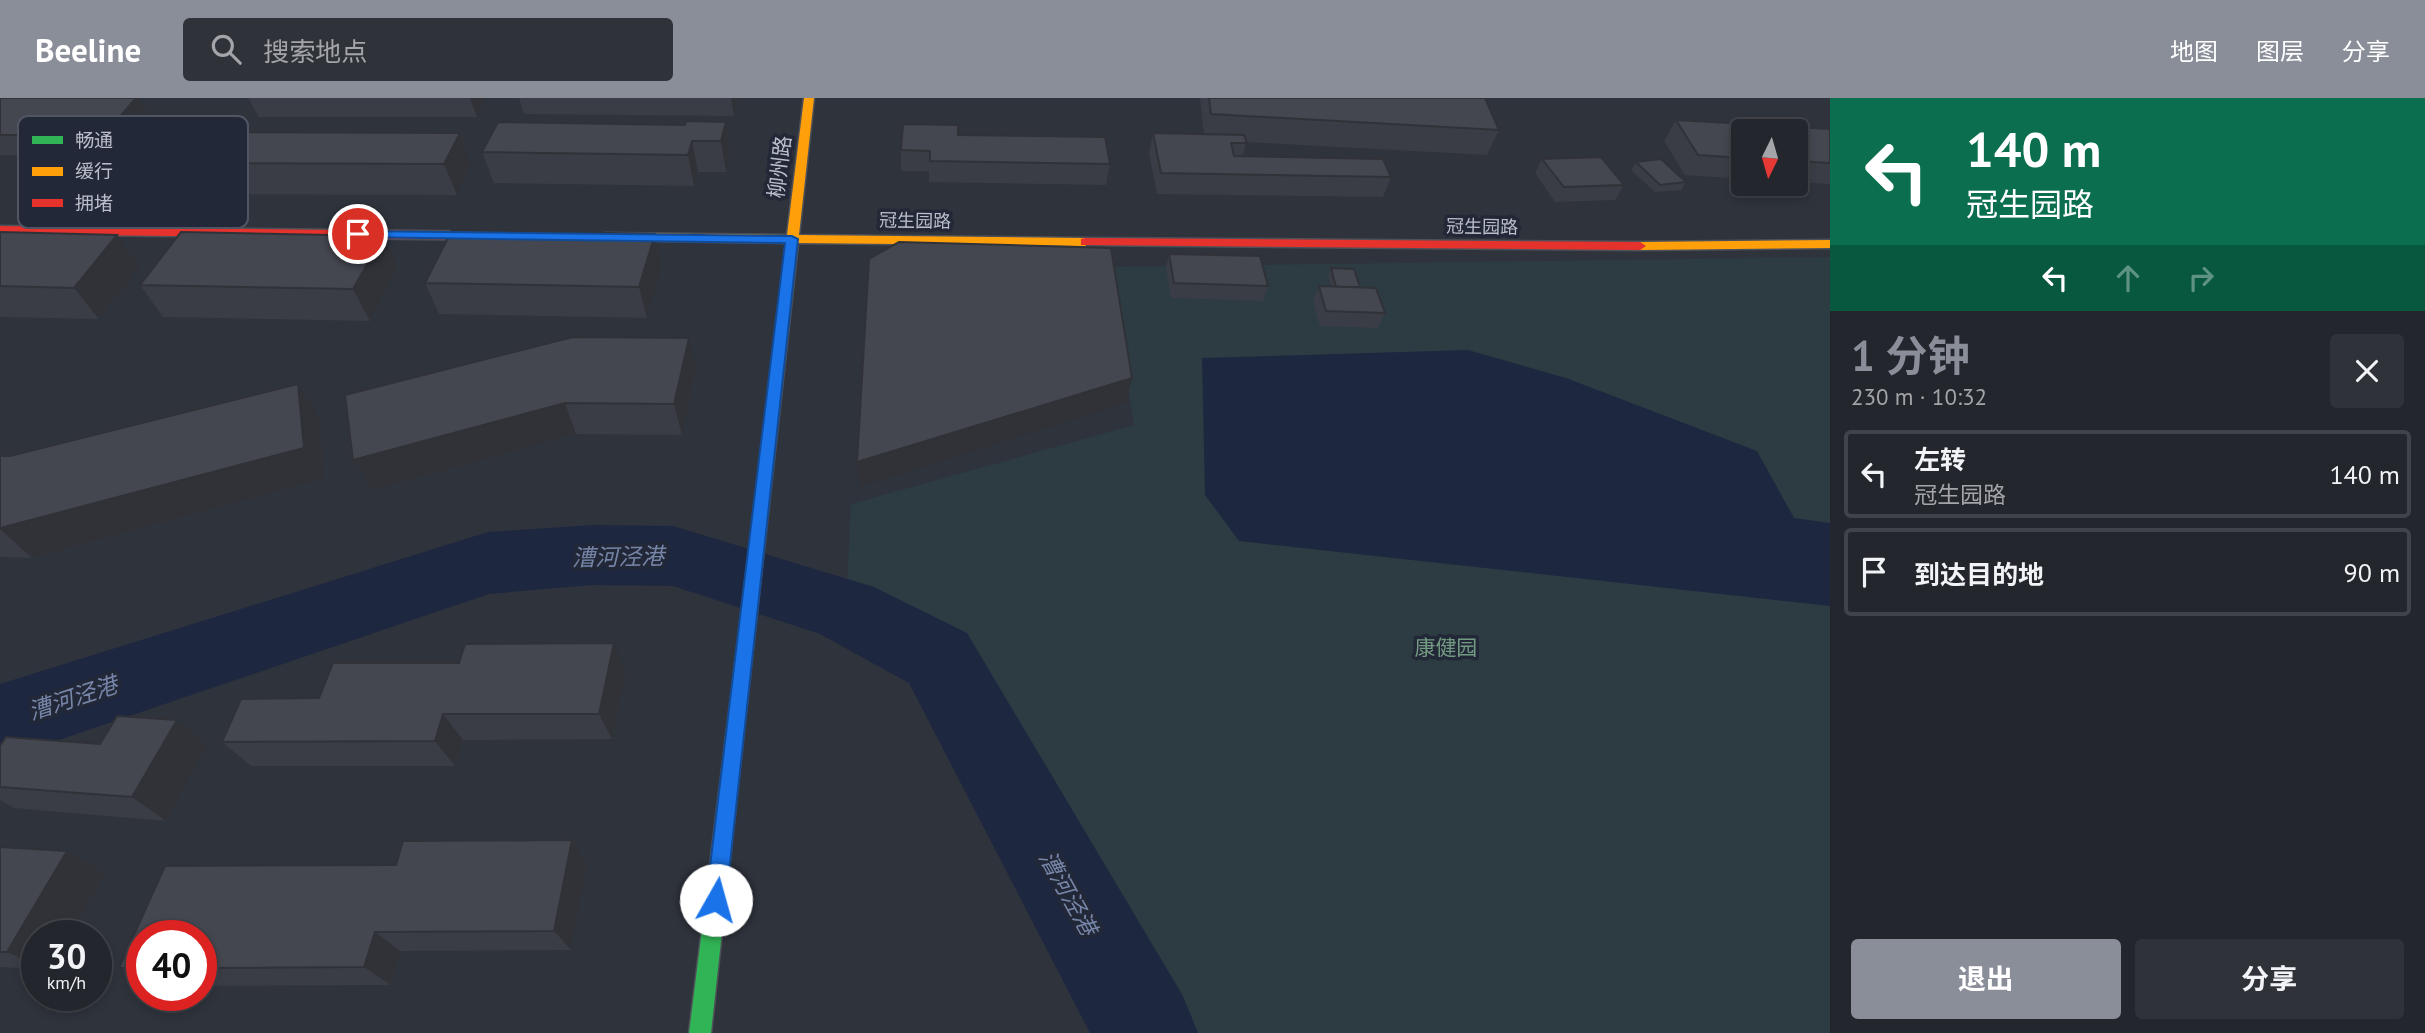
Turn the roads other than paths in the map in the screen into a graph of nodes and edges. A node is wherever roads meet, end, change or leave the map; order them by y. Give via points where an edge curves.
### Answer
1 (809, 98) edge
2 (0, 230) edge
3 (514, 236) edge
4 (584, 237) edge
5 (792, 239) junction
6 (1830, 244) edge
7 (700, 1033) edge

1 - 5 street, 柳州路
2 - 3 street
4 - 5 street, 冠生园路
5 - 6 street, 冠生园路 via 1557,247
5 - 7 street, 柳州路

